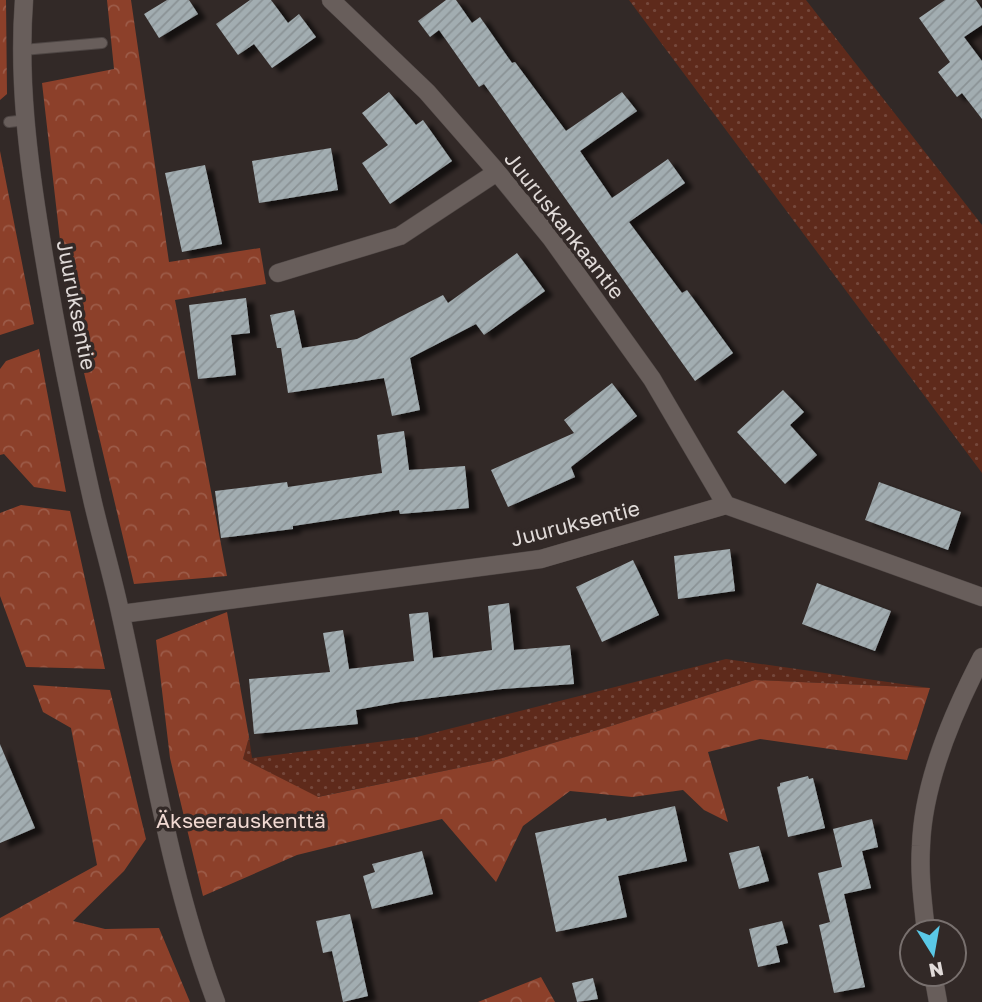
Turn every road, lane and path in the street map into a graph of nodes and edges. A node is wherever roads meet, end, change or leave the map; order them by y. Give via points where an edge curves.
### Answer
1 (24, 0) edge
2 (331, 0) edge
3 (102, 43) dead end
4 (23, 50) junction
5 (497, 172) junction
6 (278, 274) dead end
7 (726, 505) junction
8 (982, 597) edge
9 (121, 614) junction
10 (982, 657) edge
11 (924, 918) edge
12 (216, 1002) edge

1 - 4 street, Juuruksentie
2 - 5 street, Juuruskankaantie via 427,92
3 - 4 lane
4 - 9 street, Juuruksentie via 17,121 30,168 52,306 93,504
5 - 6 street via 400,236
5 - 7 street, Juuruskankaantie via 551,238 652,379
7 - 8 street
7 - 9 street, Juuruksentie via 541,559
9 - 12 street, Juuruksentie via 163,822
10 - 11 street via 936,762 921,843

